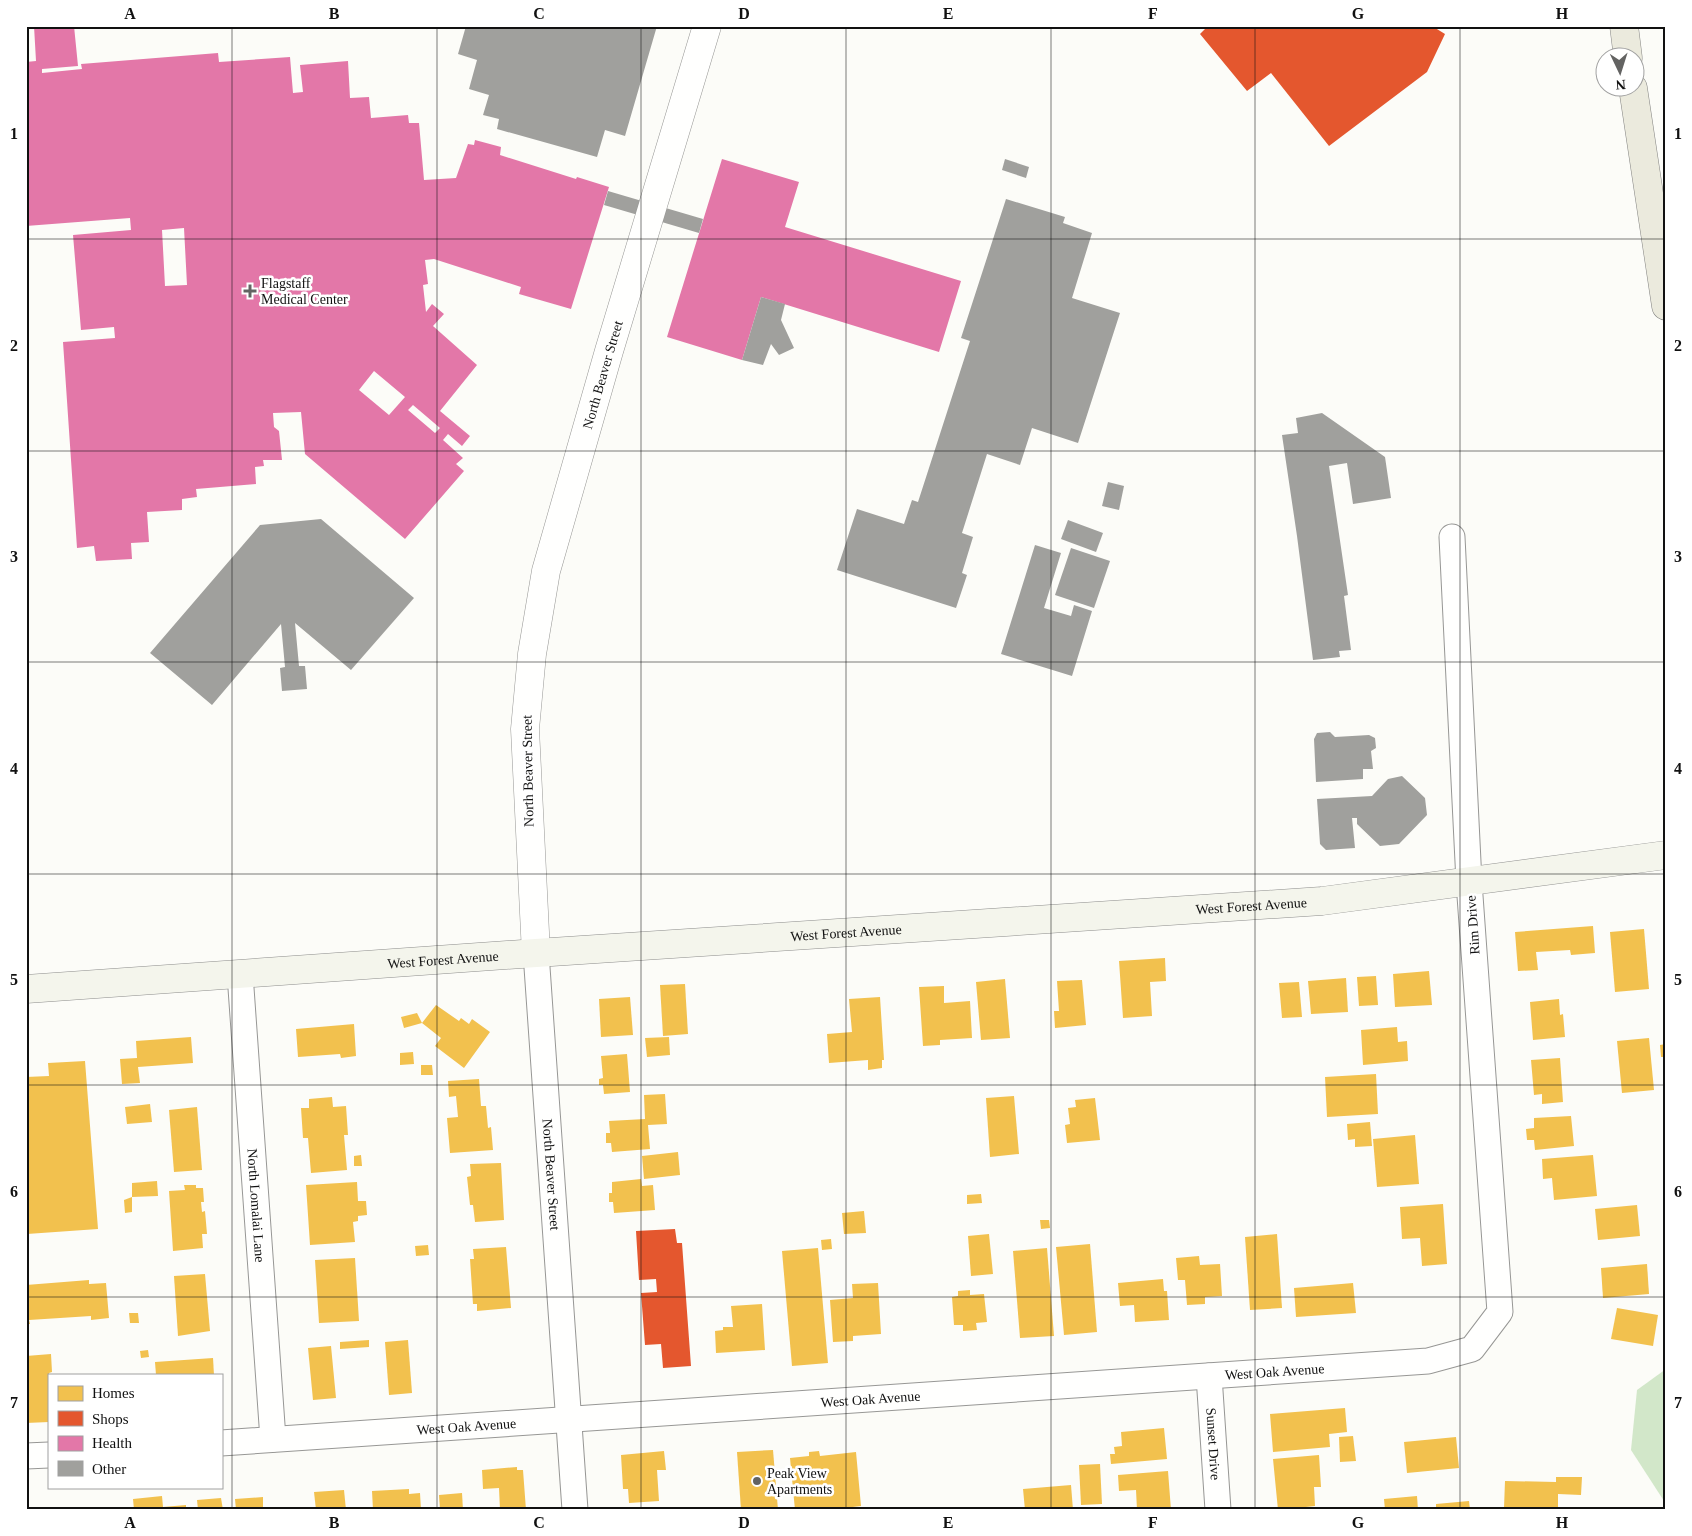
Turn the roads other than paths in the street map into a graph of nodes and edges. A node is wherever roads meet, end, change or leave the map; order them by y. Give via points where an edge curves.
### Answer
1 (707, 26) edge
2 (1624, 26) edge
3 (1627, 48) edge
4 (1635, 98) edge
5 (1666, 306) edge
6 (1452, 537) dead end
7 (1666, 855) edge
8 (1470, 882) junction
9 (536, 953) junction
10 (240, 974) junction
11 (26, 988) edge
12 (1500, 1312) joint
13 (1210, 1376) junction
14 (568, 1420) junction
15 (272, 1439) junction
16 (222, 1443) edge
17 (48, 1455) edge
18 (26, 1456) edge
19 (575, 1510) edge
20 (1218, 1510) edge

1 - 9 street, North Beaver Street via 546,572 532,654 525,729
2 - 3 main road
4 - 5 main road
6 - 8 street, Rim Drive
7 - 8 main road, West Forest Avenue
8 - 9 main road, West Forest Avenue via 1322,902
8 - 12 street, Rim Drive
9 - 10 main road, West Forest Avenue
9 - 14 street, North Beaver Street
10 - 11 main road, West Forest Avenue
10 - 15 street, North Lomalai Lane
12 - 13 street, West Oak Avenue via 1472,1349 1428,1361
13 - 14 street, West Oak Avenue
13 - 20 street, Sunset Drive
14 - 15 street, West Oak Avenue
14 - 19 street, North Beaver Street
15 - 16 street, West Oak Avenue
17 - 18 street

